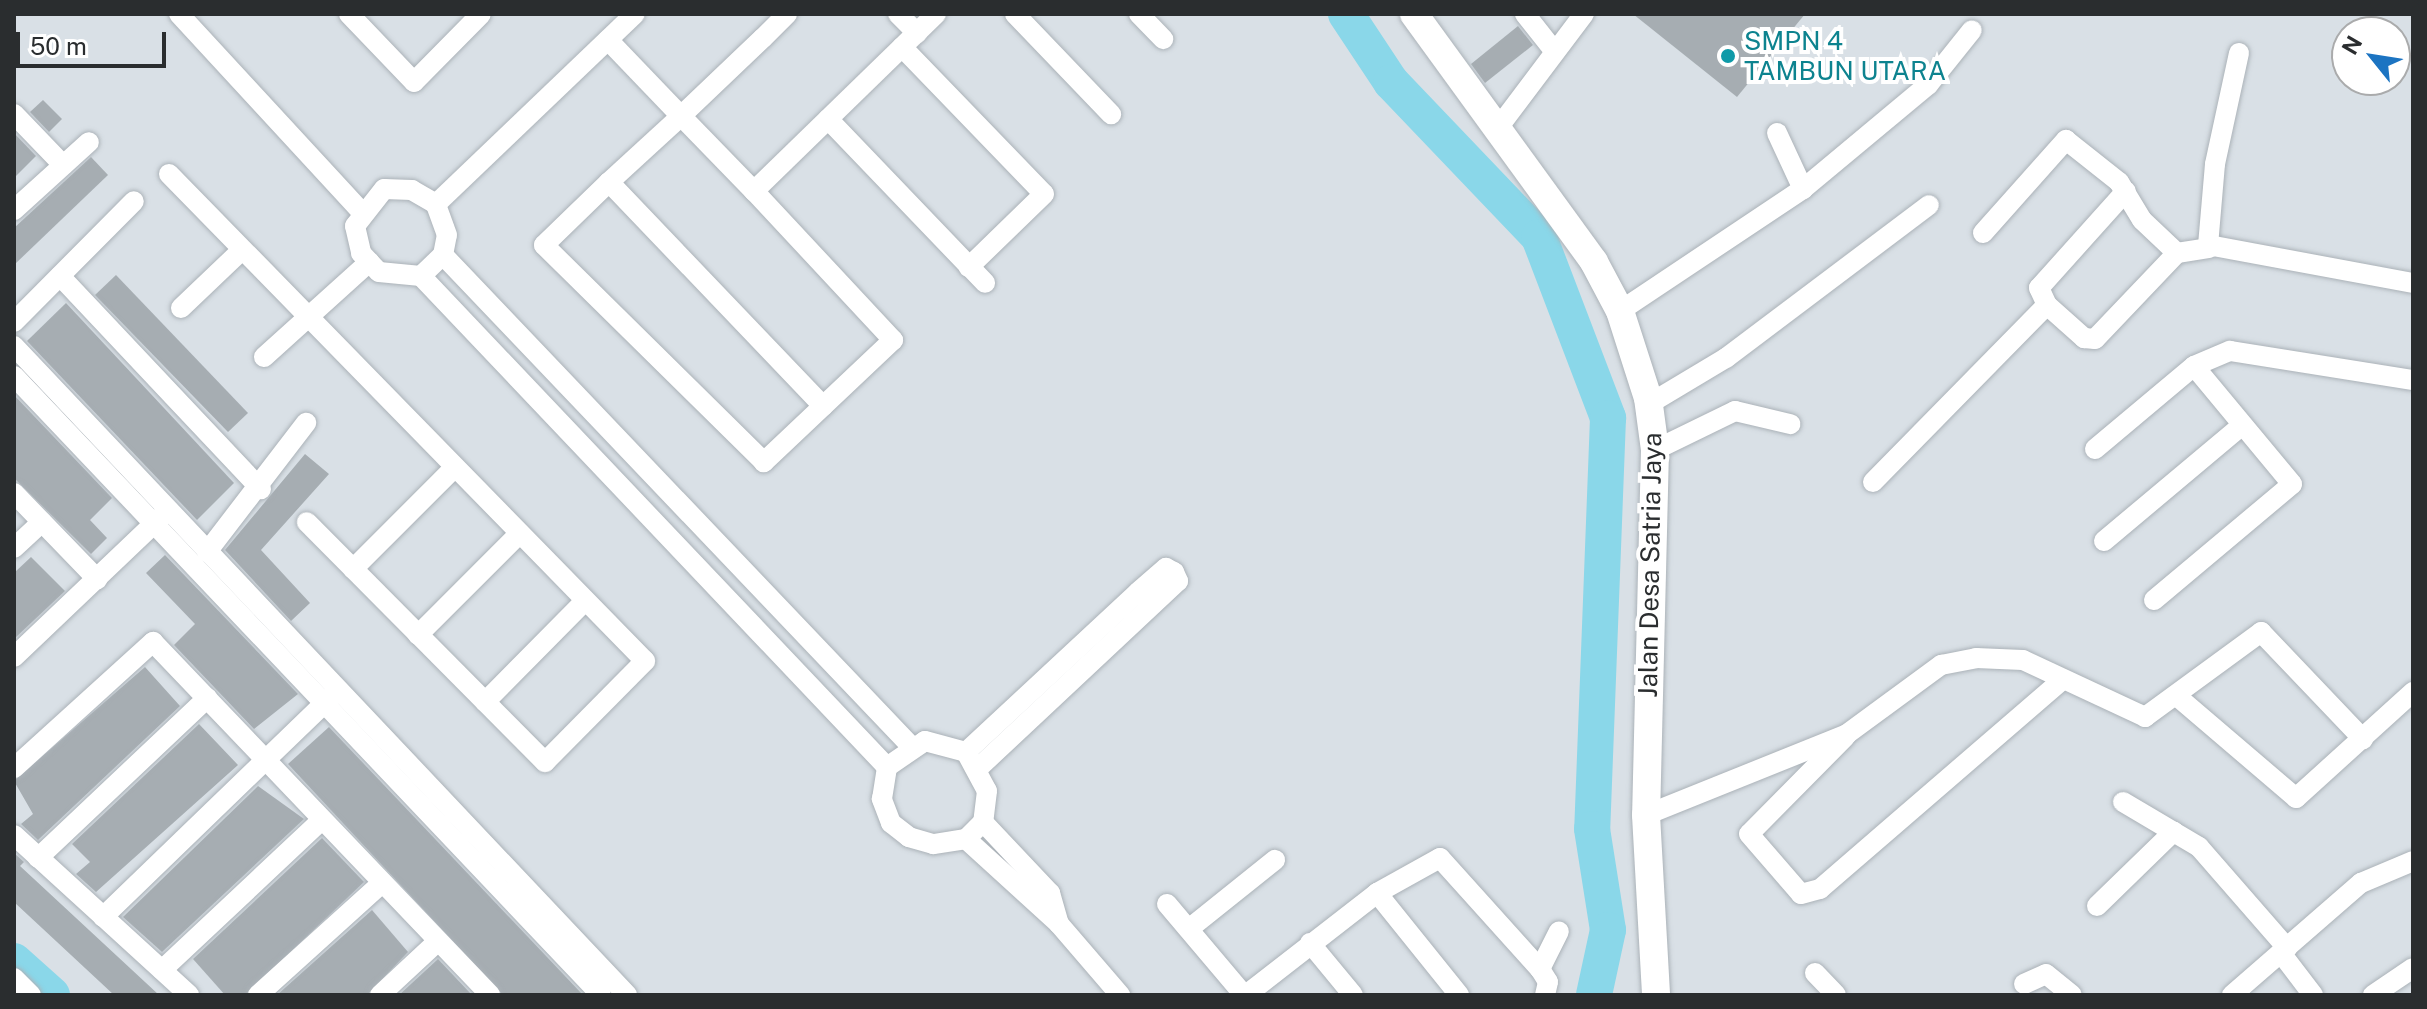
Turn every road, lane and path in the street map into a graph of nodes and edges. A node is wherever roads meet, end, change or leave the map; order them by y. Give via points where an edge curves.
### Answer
1 (179, 14) edge
2 (481, 14) edge
3 (635, 14) edge
4 (787, 14) edge
5 (898, 14) edge
6 (936, 14) edge
7 (1015, 14) edge
8 (1139, 14) edge
9 (1414, 14) edge
10 (1525, 14) edge
11 (1584, 14) edge
12 (357, 17) edge
13 (1972, 30) dead end
14 (1163, 39) dead end
15 (608, 40) junction
16 (909, 40) junction
17 (1555, 52) junction
18 (2239, 53) dead end
19 (14, 114) edge
20 (1111, 114) dead end
21 (681, 116) junction
22 (828, 119) junction
23 (1498, 128) junction
24 (1777, 133) dead end
25 (89, 142) dead end
26 (63, 165) junction
27 (169, 174) dead end
28 (609, 182) junction
29 (1803, 189) junction
30 (754, 191) junction
31 (2126, 191) junction
32 (134, 201) dead end
33 (436, 204) junction
34 (1929, 205) dead end
35 (14, 210) edge
36 (361, 211) junction
37 (1983, 233) dead end
38 (2210, 248) junction
39 (242, 250) junction
40 (2177, 253) junction
41 (443, 255) junction
42 (369, 262) junction
43 (969, 267) junction
44 (60, 276) junction
45 (421, 276) junction
46 (985, 283) dead end
47 (2413, 283) edge
48 (2047, 305) junction
49 (181, 308) dead end
50 (1620, 311) junction
51 (305, 319) junction
52 (14, 322) edge
53 (14, 346) edge
54 (264, 357) dead end
55 (2194, 366) junction
56 (14, 376) edge
57 (2413, 380) edge
58 (1649, 404) junction
59 (823, 406) junction
60 (306, 423) dead end
61 (1790, 424) dead end
62 (2242, 425) junction
63 (2095, 449) dead end
64 (1655, 450) junction
65 (454, 468) junction
66 (1873, 482) dead end
67 (261, 489) junction
68 (14, 493) edge
69 (161, 518) junction
70 (42, 522) junction
71 (307, 522) dead end
72 (519, 534) junction
73 (2104, 541) dead end
74 (14, 548) edge
75 (207, 552) junction
76 (353, 569) junction
77 (97, 579) junction
78 (2154, 600) dead end
79 (585, 601) junction
80 (418, 635) junction
81 (14, 657) edge
82 (2063, 679) junction
83 (2413, 692) edge
84 (331, 697) junction
85 (207, 698) junction
86 (2179, 698) junction
87 (485, 702) junction
88 (1847, 734) junction
89 (2363, 739) junction
90 (910, 745) junction
91 (972, 759) junction
92 (269, 764) junction
93 (887, 767) junction
94 (14, 768) edge
95 (2123, 802) dead end
96 (1646, 815) junction
97 (322, 820) junction
98 (983, 822) junction
99 (2174, 831) junction
100 (14, 835) edge
101 (966, 839) junction
102 (38, 858) junction
103 (1275, 860) dead end
104 (2413, 861) edge
105 (382, 883) junction
106 (1377, 893) junction
107 (1167, 904) dead end
108 (2097, 906) dead end
109 (103, 917) junction
110 (1059, 924) junction
111 (1190, 928) junction
112 (1559, 931) dead end
113 (437, 942) junction
114 (1310, 943) junction
115 (2284, 951) junction
116 (573, 952) junction
117 (2413, 968) edge
118 (1540, 969) junction
119 (162, 970) junction
120 (1815, 973) dead end
121 (14, 978) edge
122 (2024, 984) dead end
123 (31, 995) edge
124 (189, 995) edge
125 (258, 995) edge
126 (380, 995) edge
127 (490, 995) edge
128 (601, 995) edge
129 (627, 995) edge
130 (1120, 995) edge
131 (1245, 995) edge
132 (1353, 995) edge
133 (1459, 995) edge
134 (1545, 995) edge
135 (1656, 995) edge
136 (1836, 995) edge
137 (2072, 995) edge
138 (2232, 995) edge
139 (2313, 995) edge
140 (2373, 995) edge

1 - 36 street
2 - 12 street via 414,82
3 - 15 street
4 - 21 street
5 - 16 street
6 - 16 street
7 - 20 street
8 - 14 street
9 - 23 street, Jalan Desa Satria Jaya
10 - 17 street
11 - 17 street
13 - 29 street via 1928,85
15 - 21 street
15 - 33 street
16 - 22 street
16 - 43 street via 1044,194
17 - 23 street
18 - 38 street via 2215,164
19 - 26 street
21 - 28 street
21 - 30 street
22 - 30 street
22 - 43 street
23 - 50 street, Jalan Desa Satria Jaya
24 - 29 street
25 - 26 street
26 - 35 street
27 - 39 street
28 - 59 street
28 - 59 street via 544,245 764,462
29 - 50 street
30 - 59 street via 893,340
31 - 37 street via 2063,140
31 - 40 street via 2142,220
31 - 48 street via 2039,288
32 - 44 street
33 - 36 street via 412,190 384,189
33 - 41 street via 447,235
34 - 58 street via 1726,358
36 - 42 street via 355,226
38 - 40 street
38 - 47 street
39 - 49 street
39 - 51 street
40 - 48 street via 2095,339 2084,338
41 - 45 street
41 - 90 street
42 - 45 street via 379,272
42 - 51 street
43 - 46 street
44 - 52 street
44 - 67 street
45 - 93 street
48 - 66 street
50 - 58 street, Jalan Desa Satria Jaya
51 - 54 street
51 - 65 street
53 - 69 street
55 - 57 street via 2230,351
55 - 62 street
55 - 63 street
56 - 69 street
58 - 64 street, Jalan Desa Satria Jaya
60 - 67 street
61 - 64 street via 1735,411
62 - 73 street
62 - 78 street via 2292,484
64 - 96 street, Jalan Desa Satria Jaya
65 - 72 street
65 - 76 street
67 - 75 street
68 - 70 street
69 - 75 street
69 - 77 street
69 - 84 street
70 - 74 street
70 - 77 street
71 - 76 street
72 - 79 street
72 - 80 street
75 - 84 street
76 - 80 street
77 - 81 street
79 - 87 street
79 - 87 street via 645,661 545,762
80 - 87 street
82 - 86 street via 2133,716 2156,714
82 - 88 street via 2013,657 1949,662
82 - 88 street via 1820,889 1801,894 1749,834
83 - 89 street
84 - 92 street
84 - 116 street
85 - 92 street
85 - 94 street via 149,642
85 - 102 street
86 - 89 street via 2292,798
86 - 89 street via 2261,632
88 - 96 street
90 - 91 street via 944,742
90 - 93 street
91 - 91 street via 1178,581 1174,572 1166,568 1138,592
91 - 98 street via 987,791
92 - 97 street
92 - 109 street
93 - 101 street via 882,799 891,823 933,844
95 - 99 street
96 - 135 street, Jalan Desa Satria Jaya
97 - 105 street
97 - 119 street
98 - 101 street
98 - 110 street via 1050,893
99 - 108 street
99 - 115 street via 2199,847
100 - 102 street
101 - 110 street
102 - 109 street
103 - 111 street
104 - 115 street via 2361,883
105 - 113 street
105 - 125 street
106 - 114 street
106 - 118 street via 1442,858
106 - 133 street
107 - 111 street
109 - 119 street
110 - 130 street
111 - 131 street
112 - 118 street
113 - 126 street
113 - 127 street
114 - 131 street
114 - 132 street
115 - 138 street
115 - 139 street
116 - 128 street
116 - 129 street
117 - 140 street
118 - 134 street via 1548,982
119 - 124 street
120 - 136 street
121 - 123 street
122 - 137 street via 2046,974

